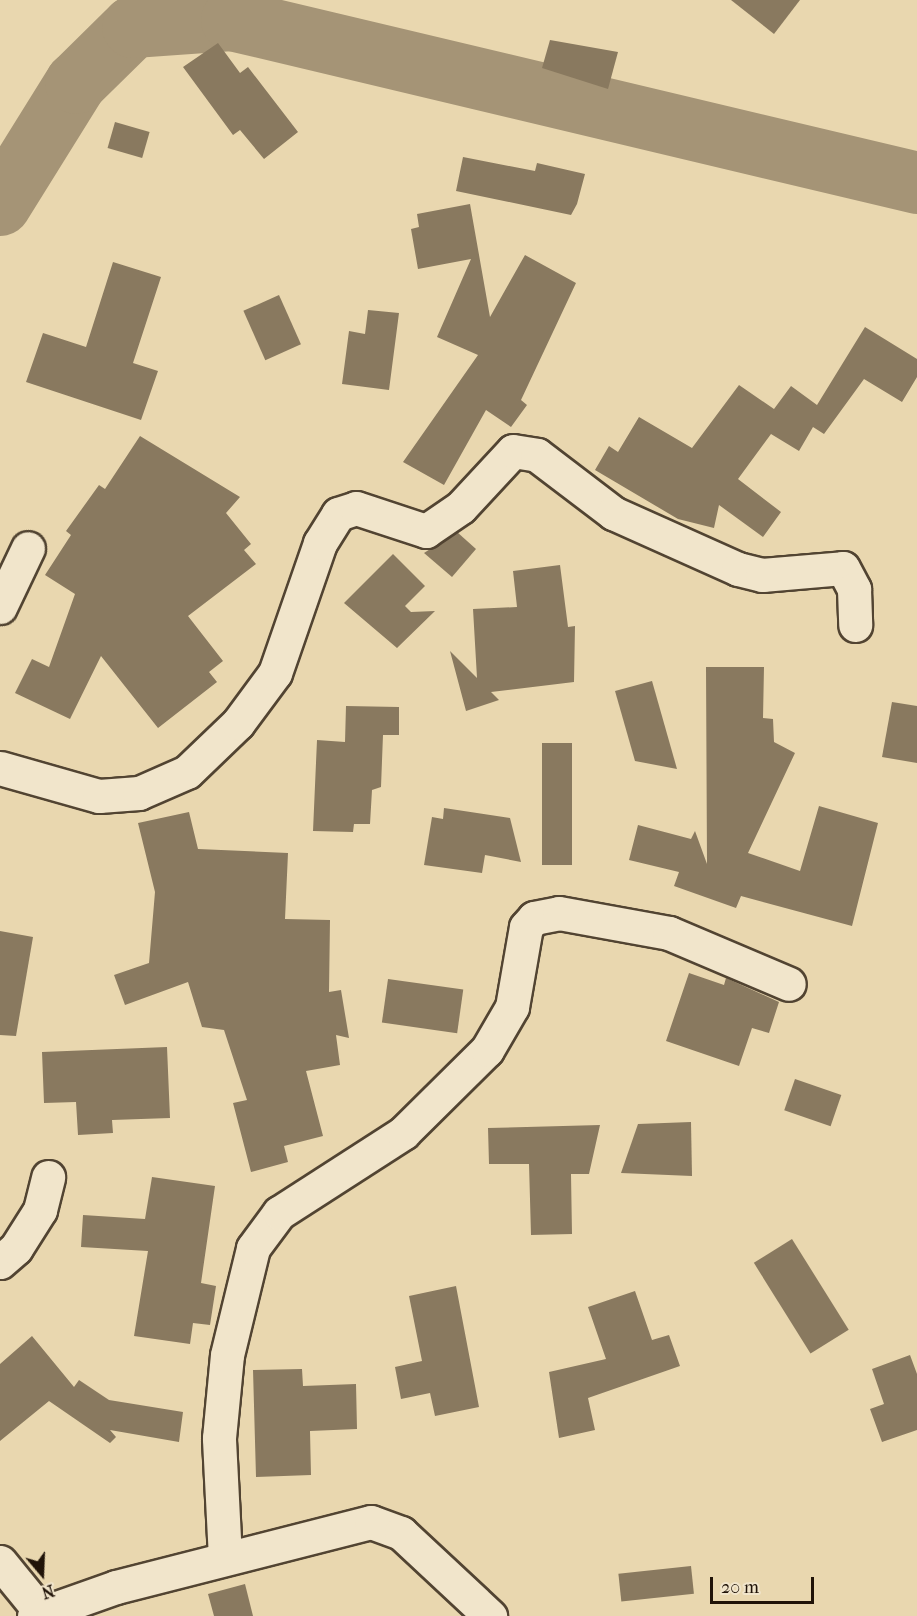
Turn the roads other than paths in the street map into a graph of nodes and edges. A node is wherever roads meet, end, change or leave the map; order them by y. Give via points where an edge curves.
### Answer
1 (28, 548) dead end
2 (0, 607) edge
3 (855, 625) dead end
4 (0, 768) edge
5 (789, 984) dead end
6 (48, 1177) dead end
7 (0, 1262) edge
8 (225, 1558) junction
9 (0, 1562) edge
10 (39, 1614) edge
11 (490, 1616) edge

1 - 2 street
3 - 4 street via 854,590 843,568 762,575 738,569 613,513 537,455 513,451 460,507 426,531 356,508 338,514 320,543 275,673 238,723 187,772 139,793 99,796
5 - 8 street via 669,933 559,913 534,918 526,927 512,1007 487,1050 403,1133 279,1213 253,1248 227,1355 219,1438
6 - 7 street via 40,1210 16,1248
8 - 10 street
8 - 11 street via 301,1536 371,1522 387,1525
9 - 10 street

